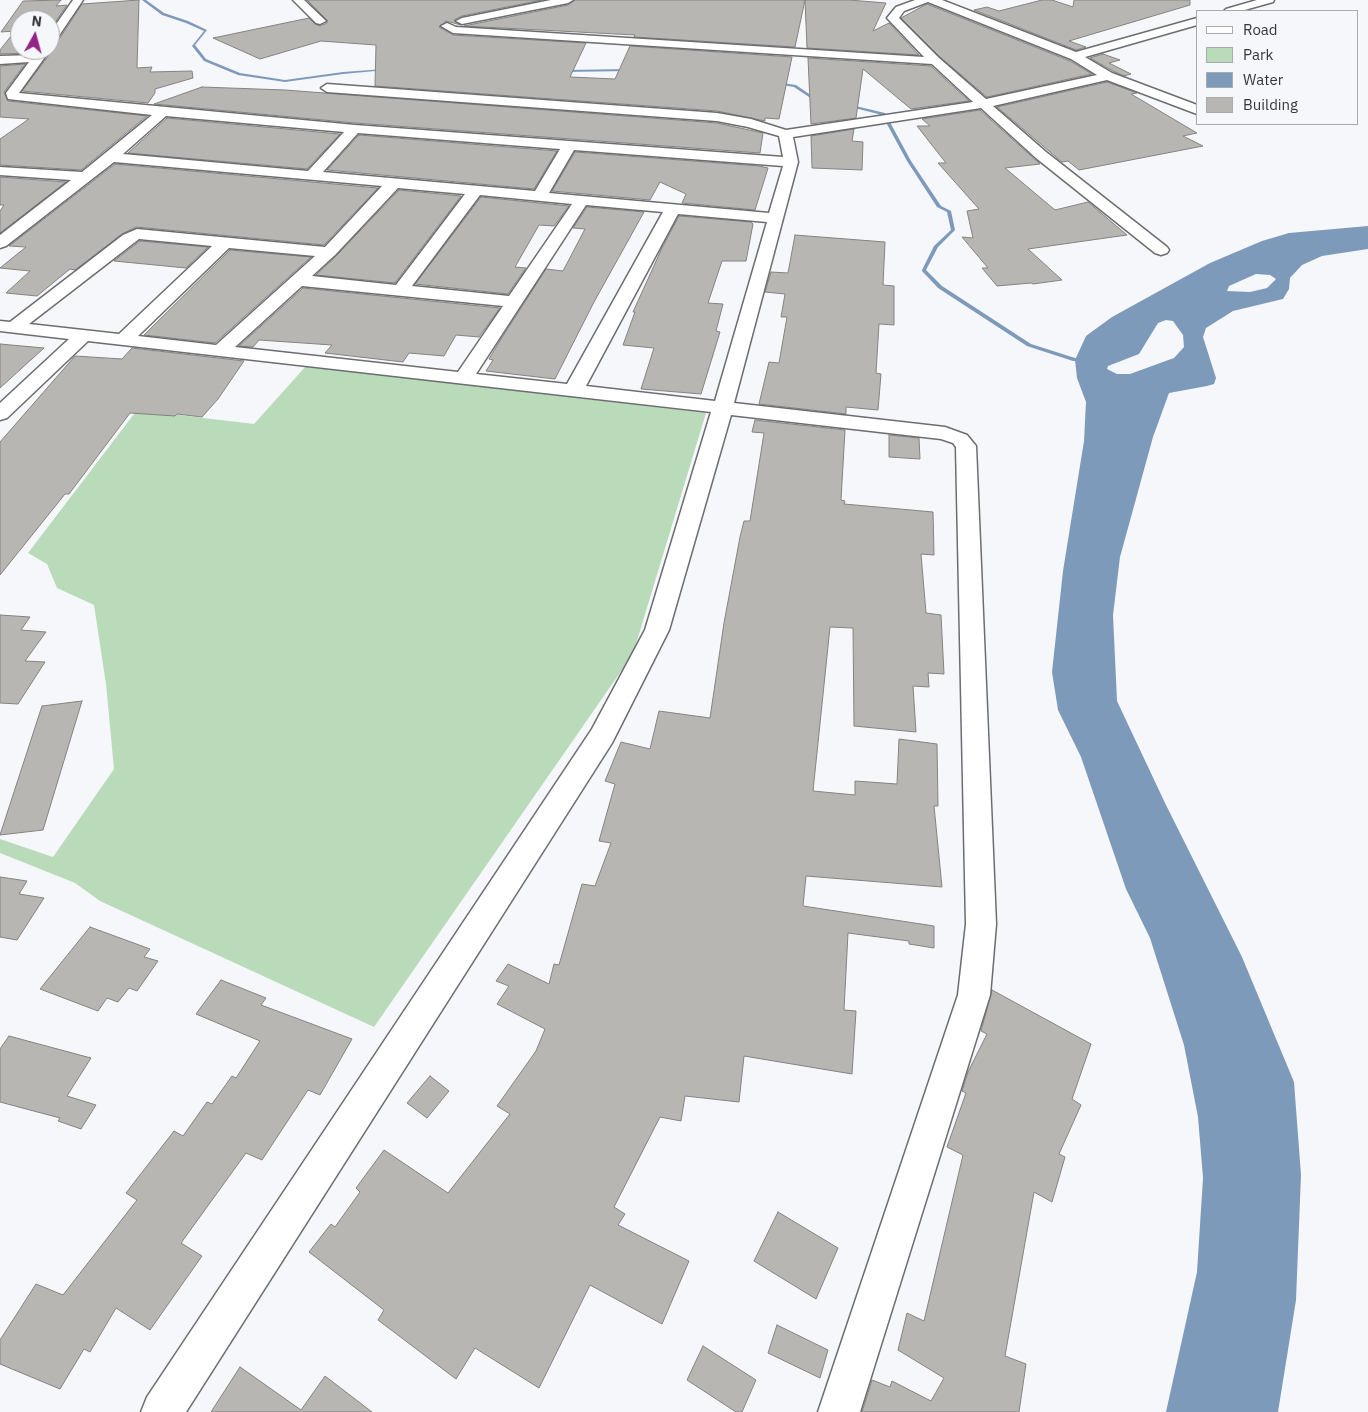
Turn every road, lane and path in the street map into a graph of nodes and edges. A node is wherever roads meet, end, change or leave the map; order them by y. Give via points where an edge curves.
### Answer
1 (78, 0) edge
2 (298, 0) edge
3 (568, 0) edge
4 (925, 0) edge
5 (932, 0) edge
6 (1260, 1) edge
7 (1233, 10) edge
8 (320, 20) dead end
9 (1196, 21) edge
10 (60, 26) edge
11 (1076, 56) junction
12 (37, 60) edge
13 (934, 61) junction
14 (1108, 76) junction
15 (328, 88) dead end
16 (7, 98) edge
17 (506, 101) junction
18 (983, 104) junction
19 (1196, 110) edge
20 (163, 112) junction
21 (355, 128) junction
22 (785, 134) junction
23 (479, 138) junction
24 (570, 144) junction
25 (112, 157) junction
26 (791, 162) junction
27 (0, 171) edge
28 (312, 175) junction
29 (86, 177) junction
30 (394, 183) junction
31 (476, 190) junction
32 (540, 195) junction
33 (582, 200) junction
34 (673, 208) junction
35 (775, 218) junction
36 (16, 230) junction
37 (0, 232) edge
38 (226, 242) junction
39 (0, 243) edge
40 (1161, 250) dead end
41 (329, 252) junction
42 (298, 280) junction
43 (401, 290) junction
44 (514, 302) junction
45 (7, 326) edge
46 (84, 336) junction
47 (123, 340) junction
48 (220, 351) junction
49 (464, 378) junction
50 (574, 390) junction
51 (723, 407) junction
52 (0, 414) edge
53 (162, 1412) edge
54 (839, 1412) edge

1 - 10 street
2 - 8 street
3 - 13 street via 447,26 453,30
4 - 13 street via 900,9 893,18
5 - 11 street
6 - 7 street
9 - 11 street
11 - 14 street
12 - 16 street
13 - 18 street
14 - 18 street
14 - 19 street
15 - 17 street
16 - 20 street
17 - 22 street via 717,117
17 - 23 street
18 - 22 street
18 - 40 street
20 - 21 street
20 - 25 street
21 - 23 street
21 - 28 street
22 - 26 street
23 - 24 street
24 - 26 street
24 - 32 street
25 - 28 street
25 - 29 street
26 - 35 street
27 - 29 street
28 - 30 street
29 - 36 street
30 - 31 street
30 - 41 street
31 - 32 street
31 - 43 street
32 - 33 street
33 - 34 street
33 - 44 street
34 - 35 street
34 - 50 street
35 - 51 street
36 - 37 street
36 - 39 street
38 - 41 street
38 - 45 street via 137,234
38 - 47 street
41 - 42 street
42 - 43 street
42 - 48 street
43 - 44 street
44 - 49 street
45 - 46 street
46 - 47 street
46 - 52 street
47 - 48 street
48 - 49 street
49 - 50 street
50 - 51 street
51 - 53 street via 657,630 602,736
51 - 54 street via 945,433 960,439 966,446 981,924 974,995

